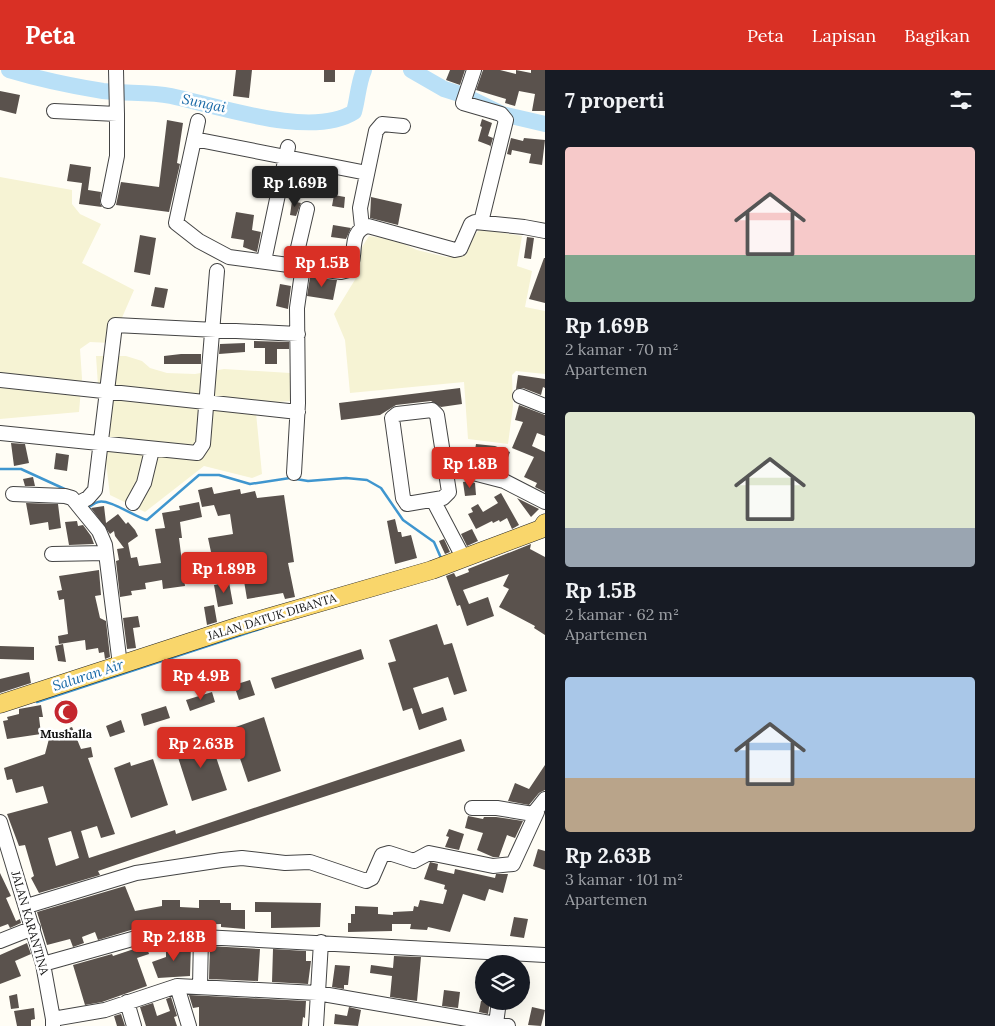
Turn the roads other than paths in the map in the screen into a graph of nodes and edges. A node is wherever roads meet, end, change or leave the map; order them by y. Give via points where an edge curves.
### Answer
1 (474, 70) edge
2 (116, 76) edge
3 (117, 107) junction
4 (54, 111) dead end
5 (198, 121) dead end
6 (404, 126) dead end
7 (194, 139) junction
8 (286, 153) junction
9 (367, 173) junction
10 (108, 201) dead end
11 (307, 209) dead end
12 (481, 222) junction
13 (362, 227) junction
14 (545, 231) edge
15 (264, 261) junction
16 (298, 266) junction
17 (217, 271) dead end
18 (213, 330) junction
19 (298, 334) junction
20 (0, 380) edge
21 (106, 392) junction
22 (520, 396) dead end
23 (206, 403) junction
24 (545, 406) edge
25 (298, 412) junction
26 (0, 433) edge
27 (99, 445) junction
28 (152, 450) junction
29 (446, 466) junction
30 (294, 473) dead end
31 (13, 494) dead end
32 (433, 500) junction
33 (133, 502) dead end
34 (545, 502) edge
35 (77, 504) junction
36 (544, 528) edge
37 (106, 553) junction
38 (52, 554) dead end
39 (463, 558) junction
40 (120, 665) junction
41 (0, 704) edge
42 (545, 798) edge
43 (472, 808) dead end
44 (536, 812) junction
45 (0, 822) edge
46 (27, 906) junction
47 (33, 928) junction
48 (201, 935) junction
49 (0, 941) edge
50 (321, 942) junction
51 (544, 951) edge
52 (475, 955) edge
53 (521, 955) edge
54 (43, 964) junction
55 (177, 986) junction
56 (200, 987) junction
57 (318, 993) junction
58 (127, 1002) junction
59 (499, 1010) edge
60 (53, 1023) edge
61 (500, 1025) edge
62 (134, 1026) edge
63 (188, 1026) edge
64 (316, 1026) edge

1 - 12 street via 463,103 501,114 506,120
2 - 3 street
3 - 4 street
3 - 10 street via 118,156
5 - 7 street
6 - 9 street via 382,124 376,131
7 - 8 street
7 - 15 street via 176,223 199,241 229,257
8 - 9 street
8 - 15 street
9 - 13 street via 360,208
11 - 16 street
12 - 13 street via 471,224 460,249 455,250
12 - 14 street
13 - 16 street via 355,239 349,270 341,272
15 - 16 street
16 - 19 street
17 - 18 street
18 - 19 street
18 - 21 street via 115,324
18 - 23 street
19 - 25 street
20 - 21 street
21 - 23 street
21 - 27 street
22 - 24 street
23 - 25 street
23 - 28 street via 203,444 198,453
25 - 30 street
26 - 27 street
27 - 28 street
27 - 35 street via 95,490
28 - 33 street via 144,483
29 - 32 street via 449,492 445,497
29 - 32 street via 435,412 394,415 404,501 407,504
29 - 34 street via 504,481
31 - 35 street via 65,496
32 - 39 street
35 - 37 street via 99,531
36 - 39 main road, JALAN DATUK DIBANTA
37 - 38 street
37 - 40 street
39 - 40 main road, JALAN DATUK DIBANTA
40 - 41 main road, JALAN DATUK DIBANTA
42 - 44 street
43 - 44 street
44 - 46 street via 512,864 492,866 429,853 414,861 389,853 382,855 372,878 366,881 310,862 285,864 242,858 136,873
45 - 46 street, JALAN KARANTINA
46 - 47 street, JALAN KARANTINA
47 - 49 street
47 - 54 street, JALAN KARANTINA
48 - 50 street
48 - 54 street via 143,936
48 - 56 street
50 - 52 street
50 - 57 street
51 - 53 street
54 - 60 street, JALAN KARANTINA
55 - 56 street
55 - 58 street
55 - 63 street
56 - 57 street
57 - 61 street
57 - 64 street
58 - 60 street
58 - 62 street
59 - 61 street

